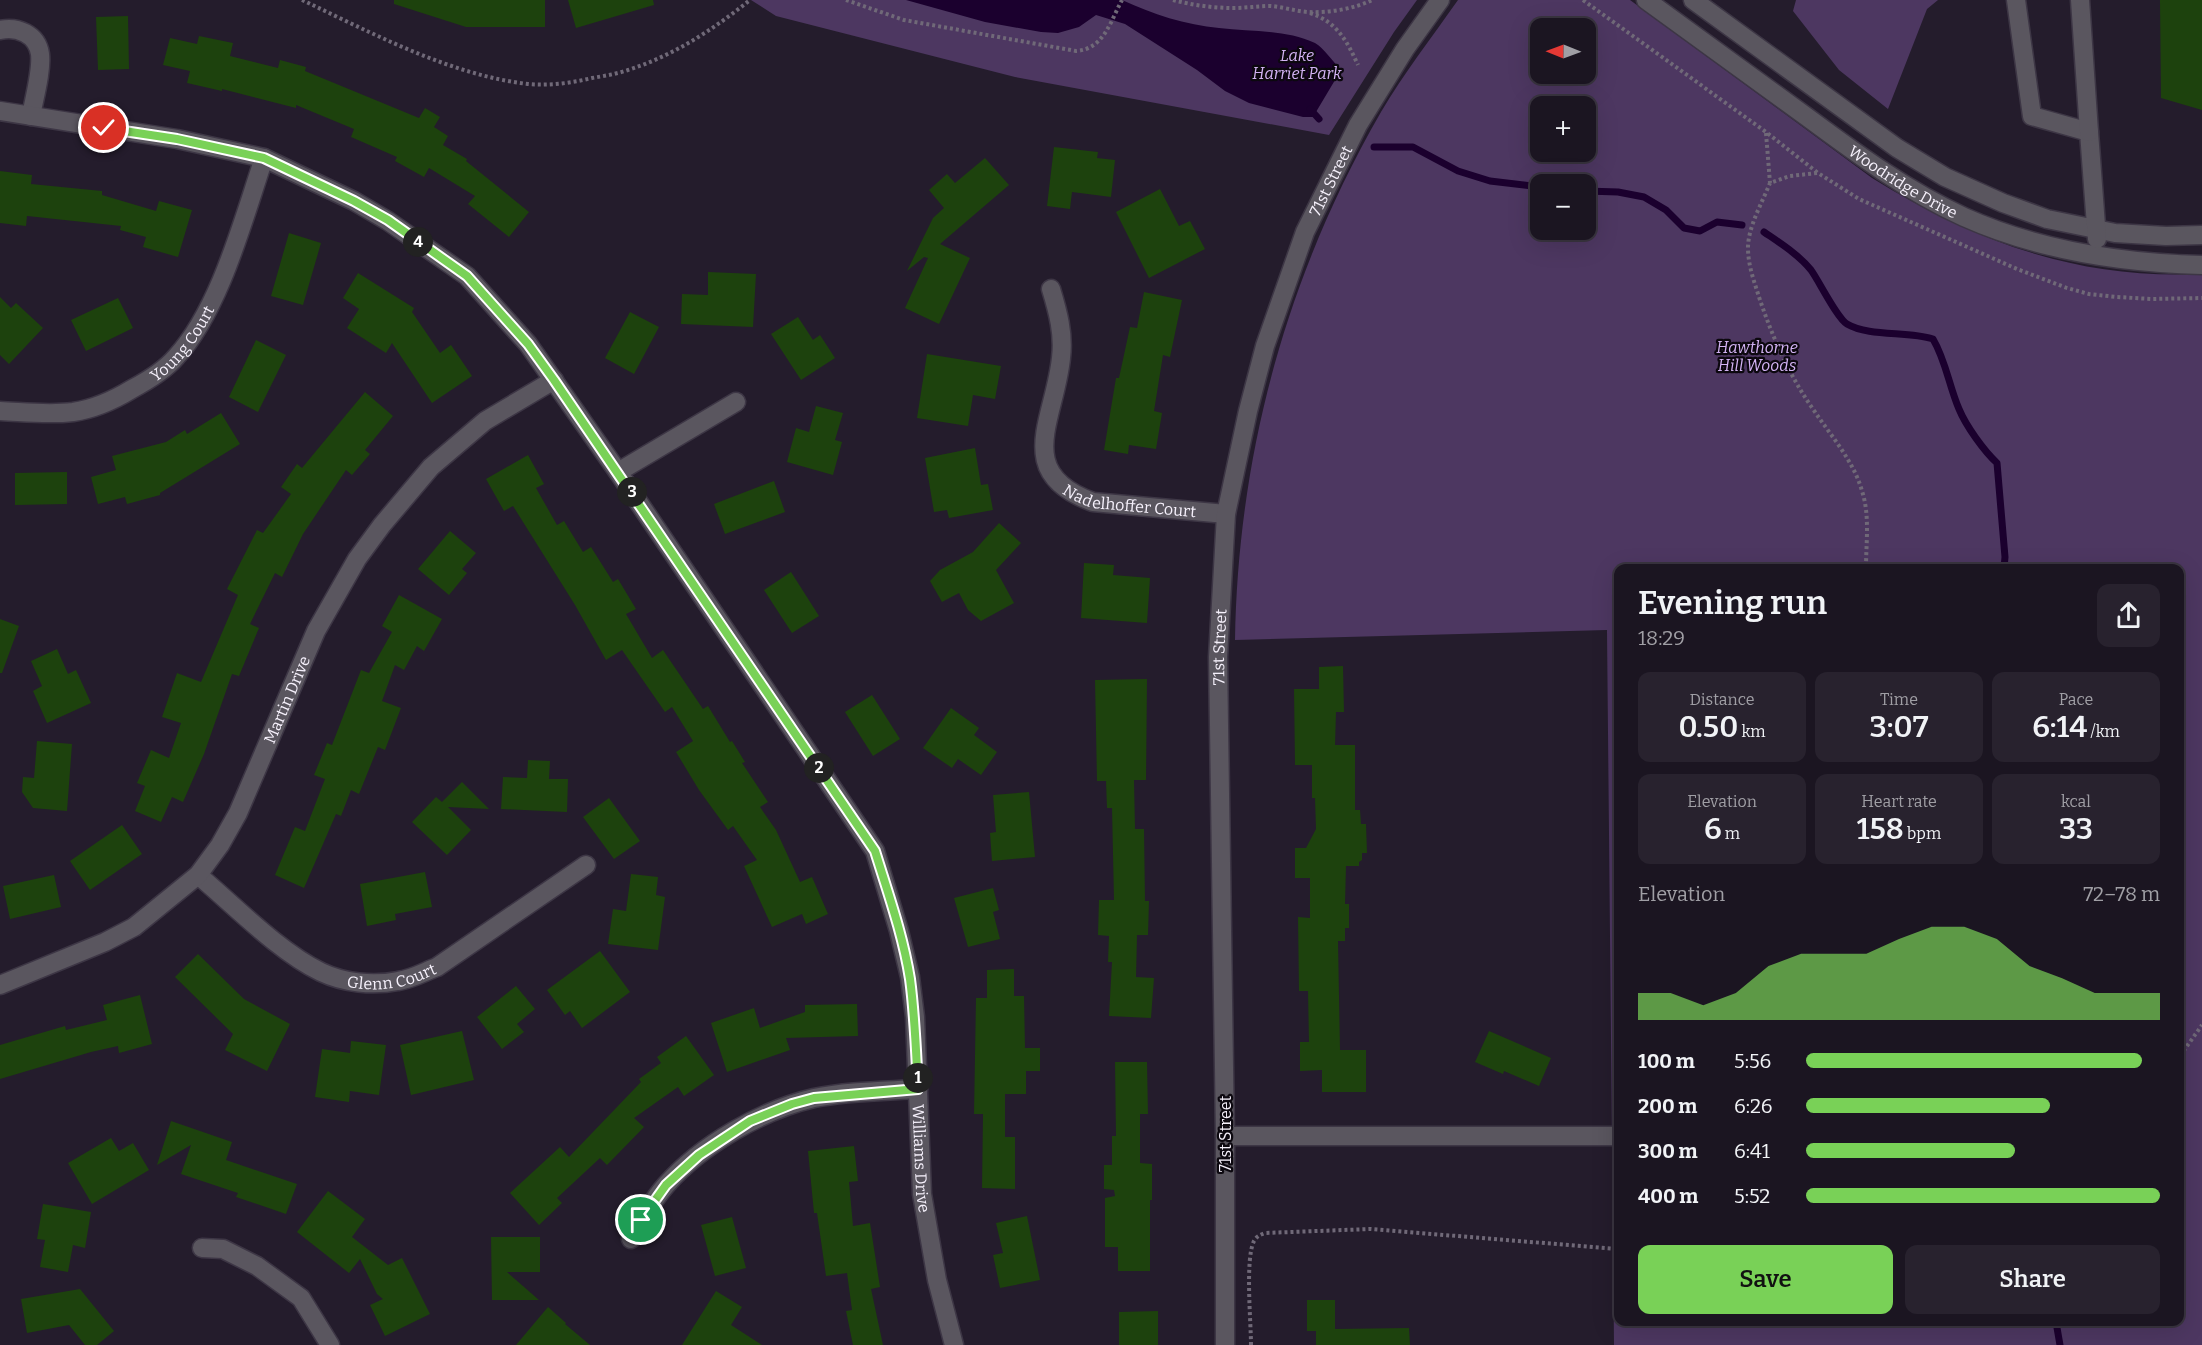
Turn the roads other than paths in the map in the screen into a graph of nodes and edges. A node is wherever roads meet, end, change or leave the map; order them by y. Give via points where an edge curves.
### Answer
1 (1440, 0) edge
2 (1646, 0) edge
3 (1693, 0) edge
4 (2016, 0) edge
5 (2080, 0) edge
6 (0, 30) edge
7 (0, 111) edge
8 (31, 116) junction
9 (2089, 132) junction
10 (264, 158) junction
11 (2096, 229) junction
12 (2202, 235) edge
13 (2098, 255) junction
14 (2202, 265) edge
15 (1051, 289) dead end
16 (554, 380) junction
17 (736, 402) dead end
18 (0, 411) edge
19 (618, 471) junction
20 (1226, 514) junction
21 (586, 865) dead end
22 (198, 875) junction
23 (0, 985) edge
24 (918, 1089) junction
25 (1225, 1136) junction
26 (1614, 1136) edge
27 (631, 1239) dead end
28 (202, 1248) dead end
29 (330, 1345) edge
30 (954, 1345) edge
31 (1225, 1345) edge

1 - 20 street, 71st Street via 1358,125 1305,232 1265,346
2 - 13 street, Woodridge Drive via 1860,156 1924,197 1964,217 2032,242
3 - 11 street, Woodridge Drive via 1897,148 1946,177 2047,219
4 - 9 street via 2032,116
5 - 9 street
6 - 8 street via 15,28 27,33 40,54
7 - 8 street, Williams Drive
8 - 10 street, Williams Drive via 177,139
9 - 11 street
10 - 16 street, Williams Drive via 388,220 467,276 528,344
10 - 18 street, Young Court via 220,284 200,325 176,358 140,385 99,405 51,414
11 - 12 street, Woodridge Drive via 2146,235
11 - 13 street
13 - 14 street, Woodridge Drive
15 - 20 street, Nadelhoffer Court via 1062,343 1046,434 1047,470 1060,486 1093,502
16 - 19 street, Williams Drive
16 - 22 street, Martin Drive via 485,421 431,467 381,525 316,630 238,813
17 - 19 street
19 - 24 street, Williams Drive via 875,851 910,977
20 - 25 street, 71st Street via 1218,657
21 - 22 street, Glenn Court via 437,967 414,977 372,984 342,980 307,964
22 - 23 street, Martin Drive via 134,927
24 - 27 street via 814,1098 750,1121 699,1155 666,1185
24 - 30 street, Williams Drive via 922,1194 937,1280
25 - 26 street
25 - 31 street, 71st Street
28 - 29 street via 223,1249 257,1266 301,1298

